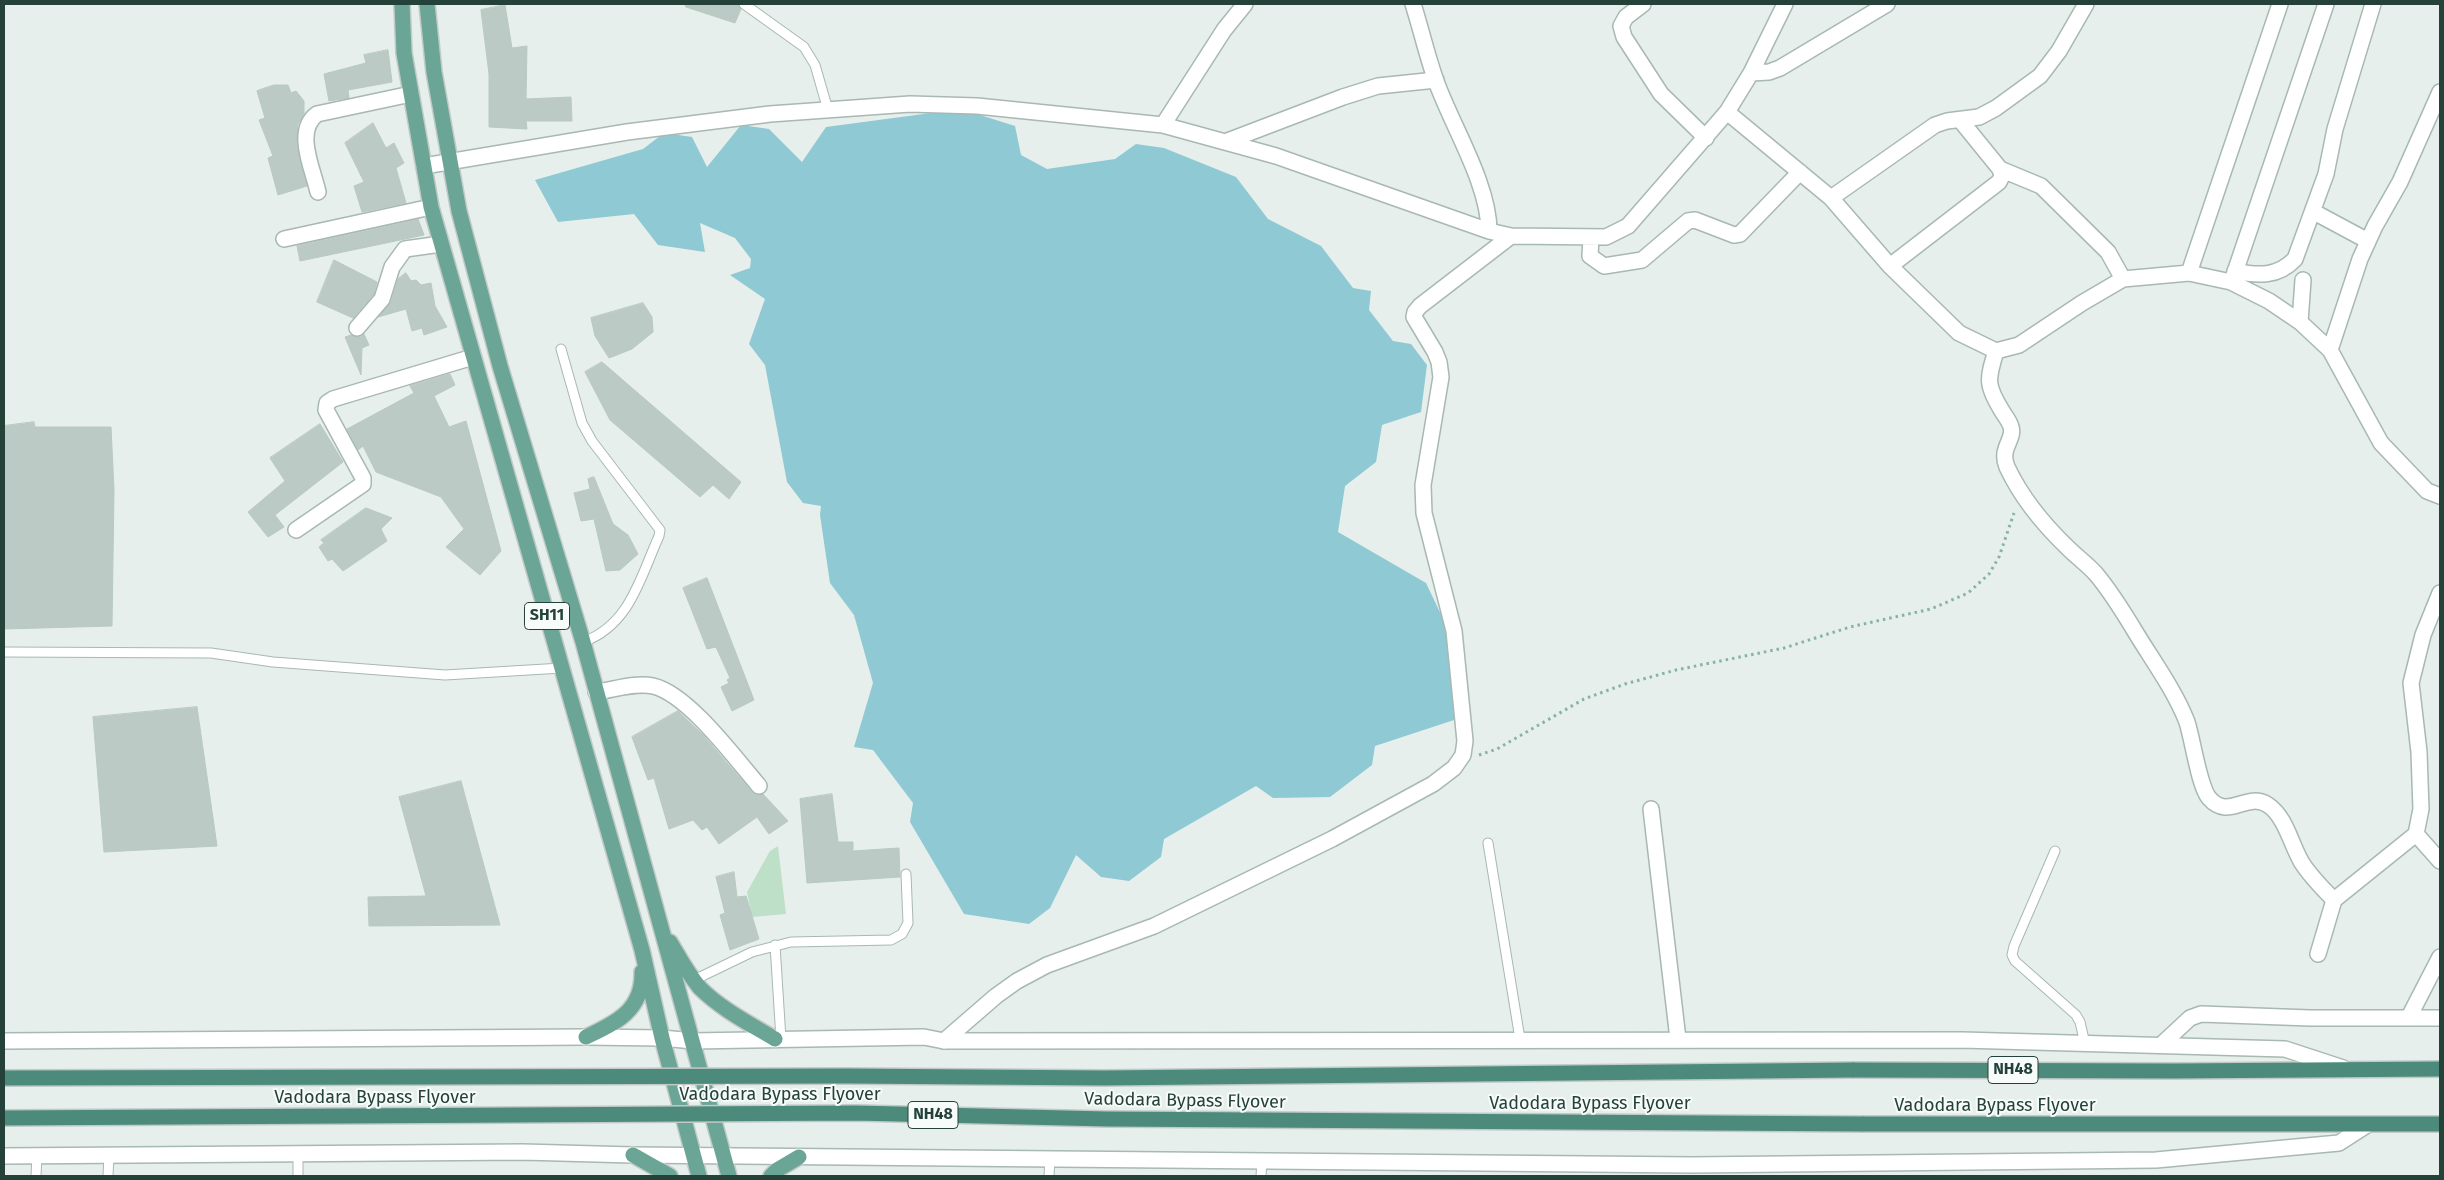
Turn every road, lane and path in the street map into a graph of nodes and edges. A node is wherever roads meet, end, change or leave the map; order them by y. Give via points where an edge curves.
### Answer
1 (402, 4) edge
2 (427, 4) edge
3 (744, 4) edge
4 (1245, 4) edge
5 (1413, 4) edge
6 (1642, 4) edge
7 (1785, 4) edge
8 (1886, 4) edge
9 (2086, 4) edge
10 (2280, 4) edge
11 (2326, 4) edge
12 (2373, 4) edge
13 (1751, 73) junction
14 (1436, 80) junction
15 (2440, 92) edge
16 (411, 94) junction
17 (828, 110) junction
18 (1727, 112) junction
19 (1961, 121) junction
20 (1163, 125) junction
21 (1706, 138) junction
22 (1224, 142) junction
23 (450, 160) junction
24 (424, 166) junction
25 (2000, 169) junction
26 (1800, 172) junction
27 (318, 192) dead end
28 (1831, 198) junction
29 (431, 207) junction
30 (2314, 212) junction
31 (1489, 231) junction
32 (1511, 236) junction
33 (1591, 237) junction
34 (284, 239) dead end
35 (2368, 241) junction
36 (441, 244) junction
37 (1890, 266) junction
38 (2189, 273) junction
39 (2233, 277) junction
40 (2124, 280) junction
41 (2303, 280) dead end
42 (2300, 322) junction
43 (357, 328) dead end
44 (562, 349) dead end
45 (2330, 350) junction
46 (1996, 351) junction
47 (473, 357) junction
48 (2021, 491) junction
49 (2440, 496) edge
50 (296, 530) dead end
51 (2440, 594) edge
52 (583, 642) junction
53 (4, 652) edge
54 (562, 668) junction
55 (596, 692) junction
56 (1463, 755) junction
57 (759, 786) dead end
58 (1651, 809) dead end
59 (2416, 834) junction
60 (1488, 843) dead end
61 (2055, 851) dead end
62 (2440, 861) edge
63 (906, 874) dead end
64 (2334, 900) junction
65 (658, 921) junction
66 (775, 945) junction
67 (642, 950) junction
68 (2318, 954) dead end
69 (2440, 957) edge
70 (694, 980) junction
71 (2409, 1017) junction
72 (2440, 1018) edge
73 (586, 1037) junction
74 (662, 1038) junction
75 (778, 1039) junction
76 (1520, 1039) junction
77 (1678, 1039) junction
78 (4, 1041) edge
79 (693, 1041) junction
80 (944, 1041) junction
81 (2085, 1044) junction
82 (2161, 1045) junction
83 (2343, 1068) junction
84 (2440, 1069) edge
85 (4, 1078) edge
86 (4, 1118) edge
87 (2440, 1124) edge
88 (2367, 1125) junction
89 (298, 1154) junction
90 (109, 1155) junction
91 (633, 1155) junction
92 (694, 1155) junction
93 (723, 1155) junction
94 (4, 1156) edge
95 (37, 1156) junction
96 (799, 1157) junction
97 (1050, 1158) junction
98 (1262, 1161) junction
99 (1396, 1169) edge
100 (36, 1176) edge
101 (108, 1176) edge
102 (298, 1176) edge
103 (670, 1176) edge
104 (699, 1176) edge
105 (729, 1176) edge
106 (771, 1176) edge
107 (1049, 1176) edge
108 (1261, 1176) edge

1 - 16 main road, SH11 via 404,53
2 - 23 main road, SH11 via 434,72
3 - 17 lane via 804,47 815,65
4 - 20 street via 1224,30
5 - 14 street
6 - 21 street via 1626,17 1621,26 1624,38 1661,94
7 - 13 street
8 - 13 street via 1780,68
9 - 19 street via 2040,76 1996,108
10 - 38 street
11 - 39 street
12 - 30 street
13 - 18 street
14 - 22 street via 1378,86
14 - 31 street via 1484,195
15 - 35 street via 2400,182
16 - 24 main road, SH11
16 - 27 street via 316,114 310,119 305,135
17 - 20 street via 910,104 977,106
17 - 23 street via 627,132
18 - 21 street
18 - 26 street
19 - 25 street
19 - 28 street via 1934,125
20 - 22 street
21 - 33 street via 1628,226 1606,237
22 - 31 street via 1276,156
23 - 24 street
23 - 52 main road, SH11 via 459,211 500,366
24 - 29 main road, SH11
25 - 37 street via 2002,176 1999,182
25 - 40 street via 2041,186 2108,252
26 - 28 street
26 - 33 street via 1740,234 1734,235 1695,220 1688,221 1642,260 1604,266 1590,256
28 - 37 street
29 - 34 street
29 - 36 main road, SH11
30 - 35 street
30 - 39 street via 2295,259 2288,266 2272,274
31 - 32 street
32 - 33 street
32 - 56 street via 1420,306 1414,317 1439,362 1441,377 1423,485 1424,513 1454,631 1465,741
35 - 45 street
36 - 43 street via 405,248 392,267 382,299
36 - 47 main road, SH11
37 - 46 street via 1959,334
38 - 39 street
38 - 40 street
39 - 42 street
40 - 46 street via 2082,303 2019,345
41 - 42 street
42 - 45 street
44 - 52 lane via 582,423 592,441 660,530 623,615 605,632
45 - 49 street via 2381,443 2427,491
46 - 48 street via 1988,377 1989,387 2011,428 2004,455
47 - 50 street via 327,403 326,410 363,478 363,484
47 - 54 main road, SH11
48 - 56 path via 1999,557 1989,574 1968,594 1931,609 1850,627 1784,648 1625,684 1584,699 1497,749 1482,755
48 - 64 street via 2045,524 2095,573 2136,633 2186,720 2207,796 2215,805 2225,808 2256,800 2268,805 2279,817 2312,877
51 - 59 street via 2423,635 2411,683 2419,752 2421,809
52 - 55 main road, SH11
53 - 54 lane via 211,653 273,662 445,675
54 - 67 main road, SH11
55 - 57 street via 651,686 667,690 698,716
55 - 65 main road, SH11
56 - 80 street via 1454,768 1433,784 1332,839 1154,926 1047,965 1017,981
58 - 77 street
59 - 62 street
59 - 64 street
60 - 76 lane
61 - 81 lane via 2012,954 2015,961 2076,1015
63 - 66 lane via 908,923 902,934 892,940
64 - 68 street
65 - 70 main road
65 - 79 main road, SH11
66 - 70 lane via 752,952
66 - 75 lane
67 - 73 main road via 643,984 638,999 617,1023
67 - 74 main road, SH11
69 - 71 street
70 - 75 main road via 719,1003
71 - 72 street
71 - 82 street via 2200,1014 2190,1018
73 - 74 street
73 - 78 street
74 - 79 street
74 - 92 main road, SH11
75 - 79 street
75 - 80 street via 924,1037
76 - 77 street
76 - 80 street
77 - 81 street
79 - 93 main road, SH11
81 - 82 street
82 - 83 street via 2285,1049
83 - 84 highway, NH48
83 - 85 highway, Vadodara Bypass Flyover / NH48, bridge via 1104,1078
86 - 88 highway, Vadodara Bypass Flyover / NH48, bridge via 856,1112 1116,1119
87 - 88 highway, NH48
88 - 99 street via 2339,1143 2156,1160
89 - 90 street
89 - 91 street via 523,1152
89 - 102 lane
90 - 95 street
90 - 101 lane
91 - 92 street
91 - 103 main road
92 - 93 street
92 - 104 main road, SH11
93 - 96 street
93 - 105 main road, SH11
94 - 95 street
95 - 100 lane
96 - 97 street
96 - 106 main road
97 - 98 street
97 - 107 lane
98 - 99 street
98 - 108 lane

